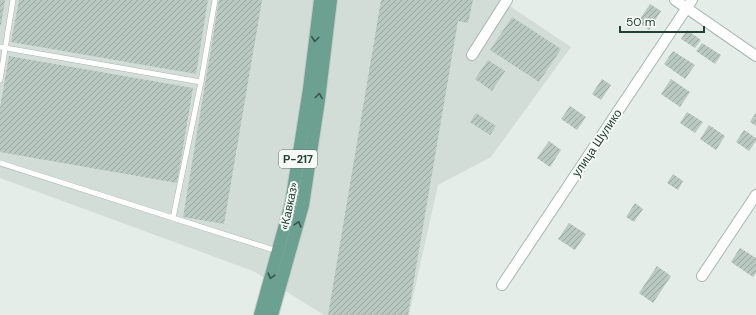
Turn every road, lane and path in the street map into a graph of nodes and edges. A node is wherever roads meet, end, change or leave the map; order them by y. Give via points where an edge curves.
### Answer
1 (13, 0) edge
2 (215, 0) edge
3 (320, 0) edge
4 (331, 0) edge
5 (507, 0) edge
6 (675, 0) edge
7 (690, 4) edge
8 (3, 48) edge
9 (472, 55) dead end
10 (756, 56) edge
11 (0, 80) edge
12 (201, 82) junction
13 (0, 162) edge
14 (756, 195) edge
15 (173, 218) junction
16 (278, 252) junction
17 (702, 276) dead end
18 (502, 285) dead end
19 (260, 315) edge
20 (272, 315) edge

1 - 8 lane
2 - 12 lane
3 -> 16 main road, «Кавказ» / Р-217 via 292,196
20 -> 4 main road, «Кавказ» / Р-217 via 303,205
5 - 9 street
6 - 7 street
7 - 10 street
7 - 18 street, улица Шулико
8 - 11 lane
8 - 12 lane
12 - 15 lane
13 - 15 lane
14 - 17 street
15 - 16 lane
16 -> 19 main road, «Кавказ» / Р-217

